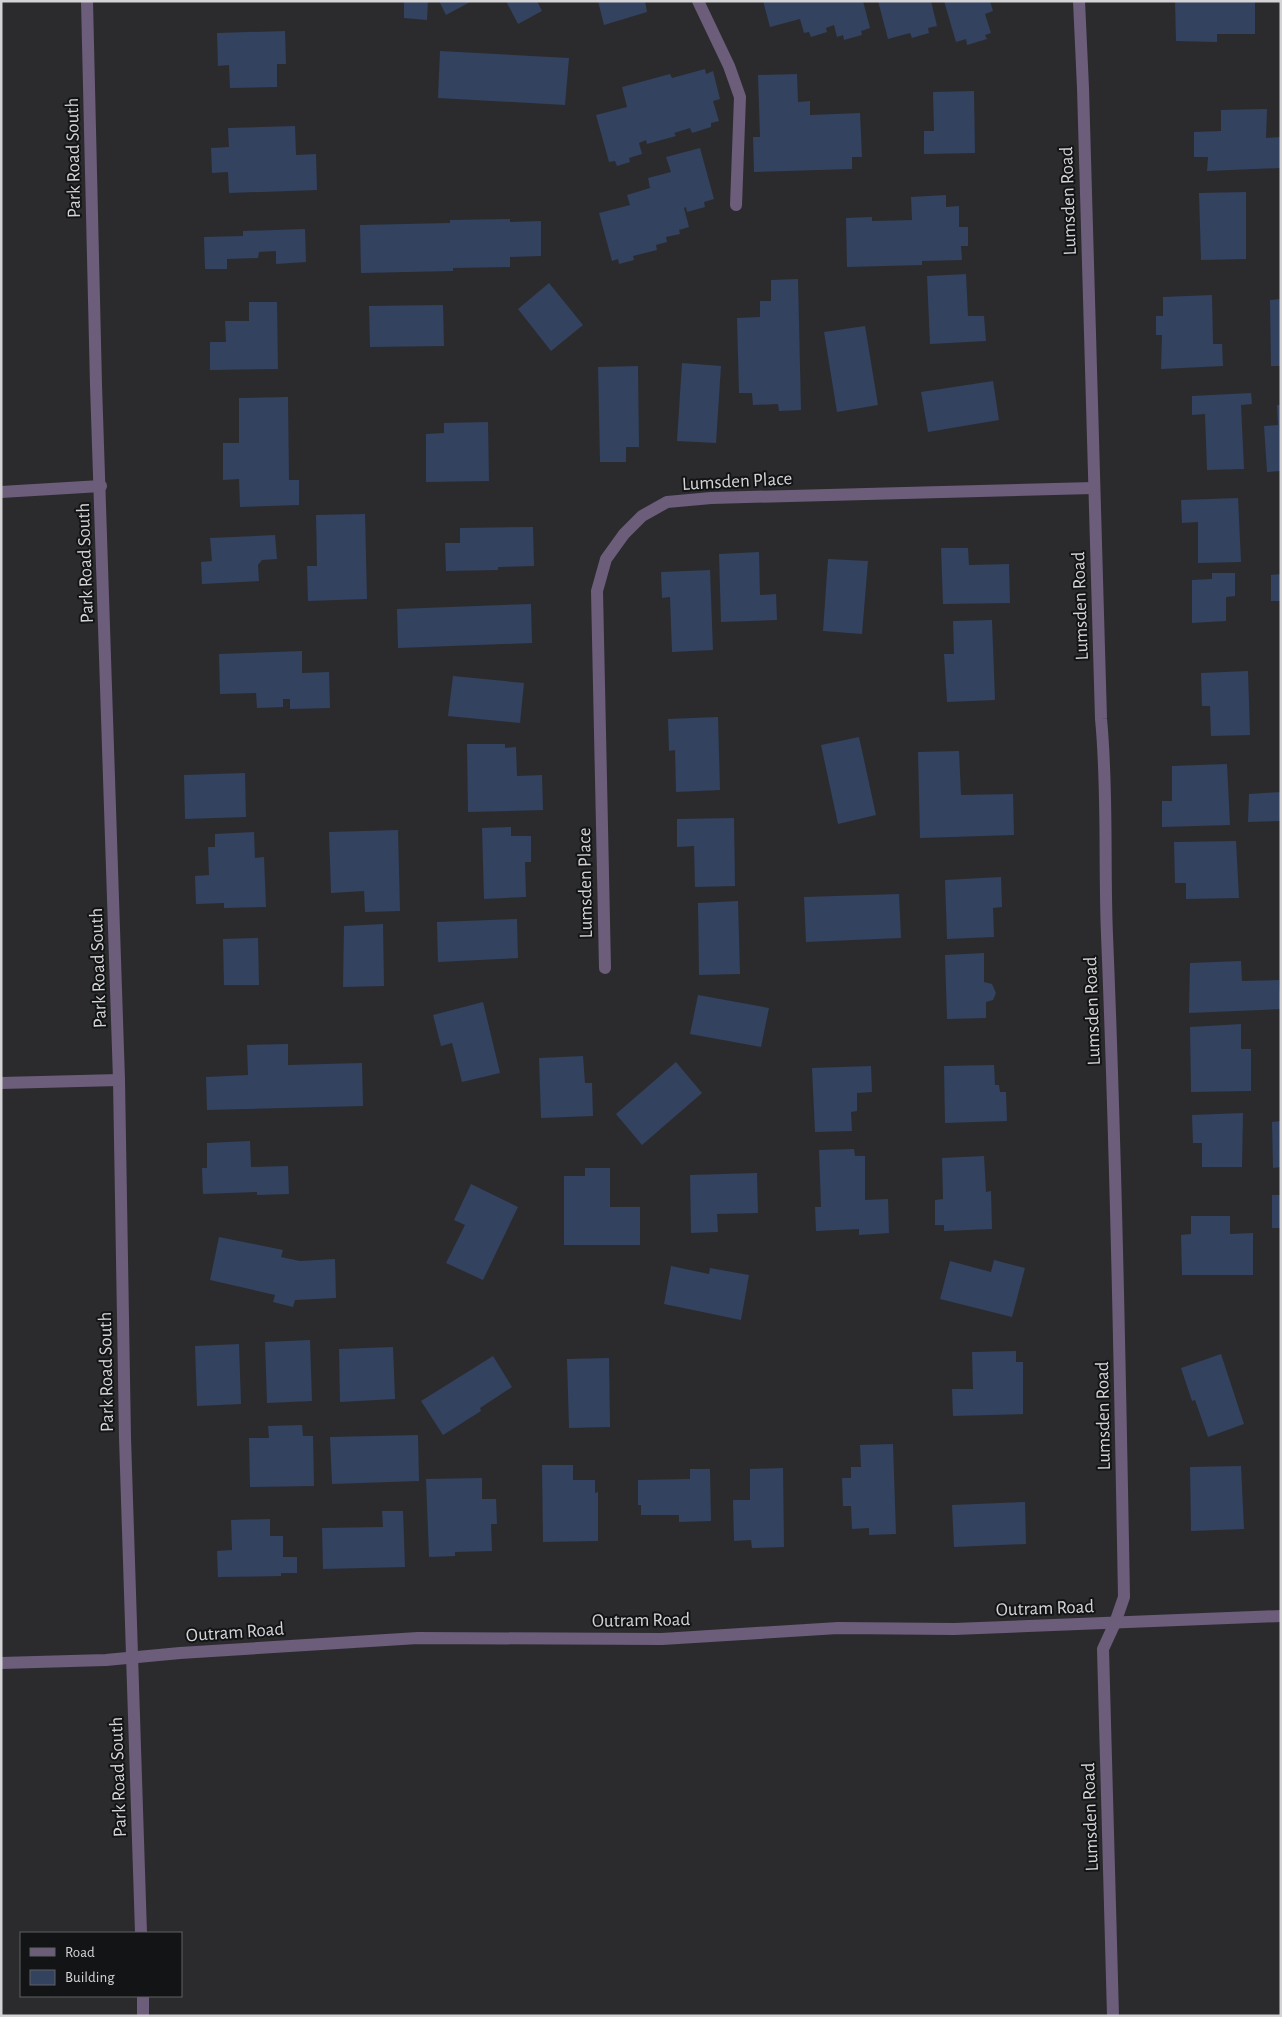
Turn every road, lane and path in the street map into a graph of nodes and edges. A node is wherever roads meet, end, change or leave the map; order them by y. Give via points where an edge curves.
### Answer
1 (87, 1) edge
2 (698, 1) edge
3 (1079, 1) edge
4 (736, 205) dead end
5 (101, 486) junction
6 (1093, 488) junction
7 (1, 492) edge
8 (605, 968) dead end
9 (119, 1080) junction
10 (1, 1083) edge
11 (1281, 1616) edge
12 (1115, 1623) junction
13 (133, 1658) junction
14 (1, 1663) edge
15 (141, 1932) edge
16 (142, 1997) edge
17 (143, 2016) edge
18 (1113, 2016) edge

1 - 5 street, Park Road South
2 - 4 street via 740,97
3 - 6 street, Lumsden Road
5 - 7 street
5 - 9 street, Park Road South
6 - 8 street, Lumsden Place via 711,498 667,502 642,516 606,559 597,591
6 - 12 street, Lumsden Road via 1105,756 1106,917 1120,1327 1124,1597
9 - 10 street
9 - 13 street, Park Road South via 125,1438
11 - 12 street, Outram Road
12 - 13 street, Outram Road via 954,1629 838,1628 662,1639 418,1638
12 - 18 street, Lumsden Road via 1103,1649
13 - 14 street, Outram Road
13 - 15 street, Park Road South
16 - 17 street

